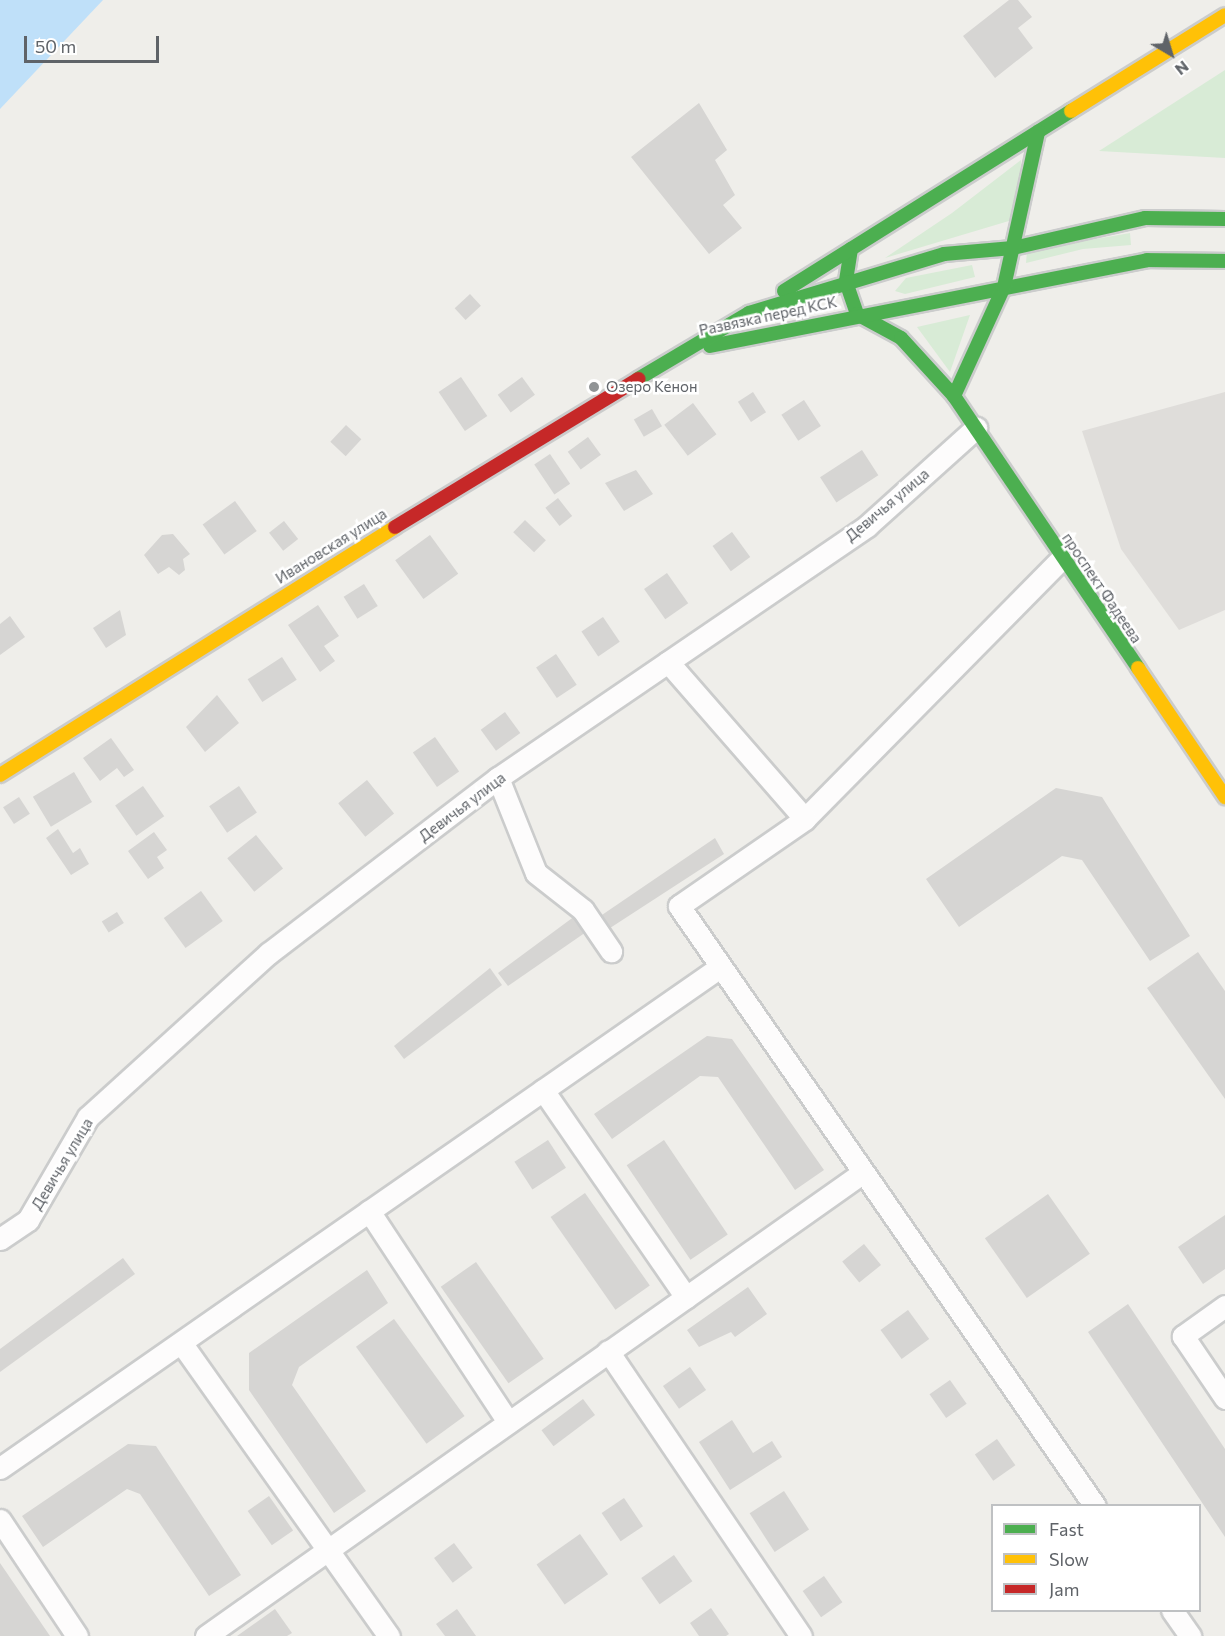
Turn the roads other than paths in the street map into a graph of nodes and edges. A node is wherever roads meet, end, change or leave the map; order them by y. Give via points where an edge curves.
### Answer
1 (1225, 15) edge
2 (1038, 132) junction
3 (1225, 219) edge
4 (850, 249) junction
5 (1013, 249) junction
6 (1225, 261) edge
7 (846, 282) junction
8 (1004, 287) junction
9 (749, 313) junction
10 (857, 314) junction
11 (684, 352) junction
12 (954, 396) junction
13 (976, 428) junction
14 (1062, 559) junction
15 (668, 662) junction
16 (0, 775) edge
17 (498, 778) junction
18 (1225, 797) edge
19 (806, 819) junction
20 (611, 951) dead end
21 (720, 967) junction
22 (543, 1090) junction
23 (862, 1173) junction
24 (369, 1211) junction
25 (0, 1239) edge
26 (686, 1297) junction
27 (1225, 1306) edge
28 (182, 1344) junction
29 (608, 1351) junction
30 (1225, 1398) edge
31 (508, 1422) junction
32 (0, 1468) edge
33 (1094, 1504) edge
34 (0, 1520) edge
35 (329, 1548) junction
36 (1173, 1612) edge
37 (77, 1636) edge
38 (206, 1636) edge
39 (389, 1636) edge
40 (801, 1636) edge
41 (1190, 1636) edge

1 - 2 main road
2 - 4 main road
2 - 5 main road
3 - 5 main road, Развязка перед КСК via 1145,218
4 - 7 main road, Развязка перед КСК
4 - 9 main road
5 - 7 main road, Развязка перед КСК via 944,255
5 - 8 main road
6 - 8 main road, Развязка перед КСК via 1147,260
7 - 9 main road, Развязка перед КСК
7 - 10 main road, Развязка перед КСК
8 - 10 main road, Развязка перед КСК
8 - 12 main road
9 - 11 main road, Развязка перед КСК
10 - 11 main road, Развязка перед КСК
10 - 12 main road, Развязка перед КСК via 901,338
11 - 16 main road, Ивановская улица
12 - 13 main road, проспект Фадеева
13 - 14 main road, проспект Фадеева
13 - 15 street, Девичья улица via 867,526
14 - 18 main road, проспект Фадеева
14 - 19 street
15 - 17 street, Девичья улица
15 - 19 street
17 - 20 street via 536,873 583,910
17 - 25 street, Девичья улица via 269,953 88,1117 28,1220
19 - 21 street via 679,906
21 - 22 street
21 - 23 street
22 - 24 street
22 - 26 street
23 - 26 street
23 - 33 street
24 - 28 street
24 - 31 street
26 - 29 street
27 - 30 street via 1183,1336
28 - 32 street
28 - 35 street
29 - 31 street
29 - 40 street
31 - 35 street
34 - 37 street
35 - 38 street
35 - 39 street
36 - 41 street

